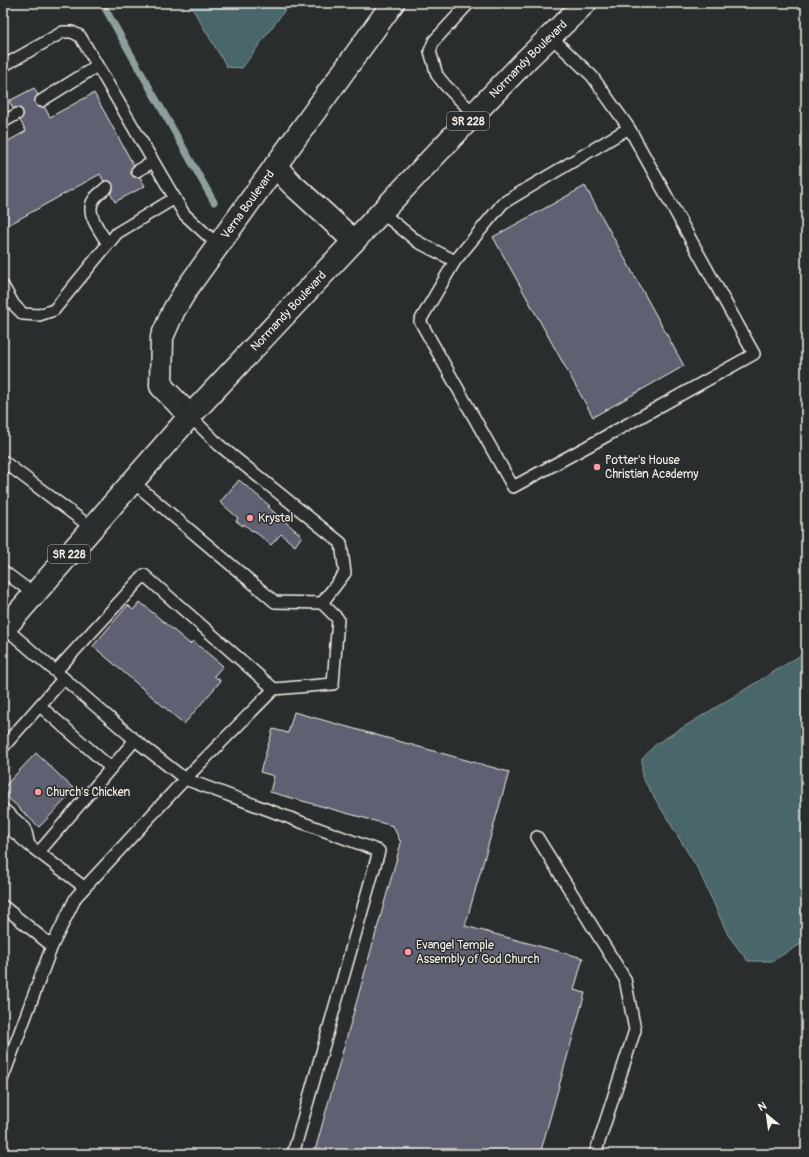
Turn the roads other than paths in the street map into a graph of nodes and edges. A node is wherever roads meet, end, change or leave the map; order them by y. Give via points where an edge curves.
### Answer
1 (393, 3) edge
2 (469, 3) edge
3 (585, 3) edge
4 (550, 36) junction
5 (3, 66) edge
6 (97, 66) junction
7 (41, 101) dead end
8 (17, 114) dead end
9 (474, 114) junction
10 (3, 122) edge
11 (629, 128) junction
12 (154, 162) junction
13 (275, 166) junction
14 (137, 171) dead end
15 (107, 187) dead end
16 (175, 198) junction
17 (381, 212) junction
18 (354, 241) junction
19 (108, 244) junction
20 (218, 245) junction
21 (455, 261) junction
22 (3, 286) edge
23 (190, 416) junction
24 (3, 461) edge
25 (133, 482) junction
26 (92, 528) junction
27 (3, 572) edge
28 (34, 594) junction
29 (322, 603) junction
30 (4, 627) edge
31 (60, 674) junction
32 (274, 689) junction
33 (40, 706) junction
34 (136, 740) junction
35 (3, 747) edge
36 (111, 768) junction
37 (185, 779) junction
38 (3, 809) edge
39 (3, 823) edge
40 (537, 838) dead end
41 (29, 845) junction
42 (39, 852) junction
43 (84, 887) junction
44 (3, 906) edge
45 (52, 946) junction
46 (6, 1057) edge
47 (3, 1077) edge
48 (293, 1154) edge
49 (594, 1154) edge

1 - 13 main road, Verna Boulevard
2 - 9 lane via 434,41 430,51 437,75
3 - 4 main road, Normandy Boulevard / SR 228
4 - 9 main road, Normandy Boulevard / SR 228
4 - 11 lane via 592,76
5 - 6 lane via 63,32 72,32 80,36
6 - 7 lane
6 - 12 lane
8 - 10 lane
9 - 17 main road, Normandy Boulevard / SR 228
11 - 21 lane via 503,203
11 - 21 lane via 754,354 513,487 420,321
12 - 14 lane
12 - 16 lane
13 - 18 main road
13 - 20 main road, Verna Boulevard
15 - 19 lane via 90,205 91,215
16 - 19 lane via 117,233
16 - 20 lane via 184,214
17 - 18 main road, Normandy Boulevard / SR 228
17 - 21 lane via 418,242
18 - 23 main road, Normandy Boulevard / SR 228
19 - 22 lane via 54,310 39,316 23,314 14,305
20 - 23 main road, Verna Boulevard via 188,287 162,337 161,386
23 - 25 main road, Normandy Boulevard / SR 228
23 - 29 lane via 219,445 341,543 345,572
24 - 26 lane
25 - 26 main road, Normandy Boulevard / SR 228
25 - 29 lane via 275,602
26 - 28 main road, Normandy Boulevard / SR 228
27 - 28 lane
28 - 30 main road, Normandy Boulevard / SR 228
29 - 32 lane via 338,619 333,684
30 - 31 lane
31 - 32 lane via 144,575
31 - 33 lane
31 - 34 lane
32 - 37 lane
33 - 35 lane
33 - 36 lane
34 - 36 lane
34 - 37 lane
36 - 42 lane
37 - 43 lane
37 - 48 lane via 379,851
38 - 41 lane via 25,828
39 - 41 lane
40 - 49 lane via 625,979 635,1030
41 - 42 lane
42 - 43 lane
43 - 45 lane via 76,897
44 - 45 lane
45 - 46 lane
46 - 47 lane

